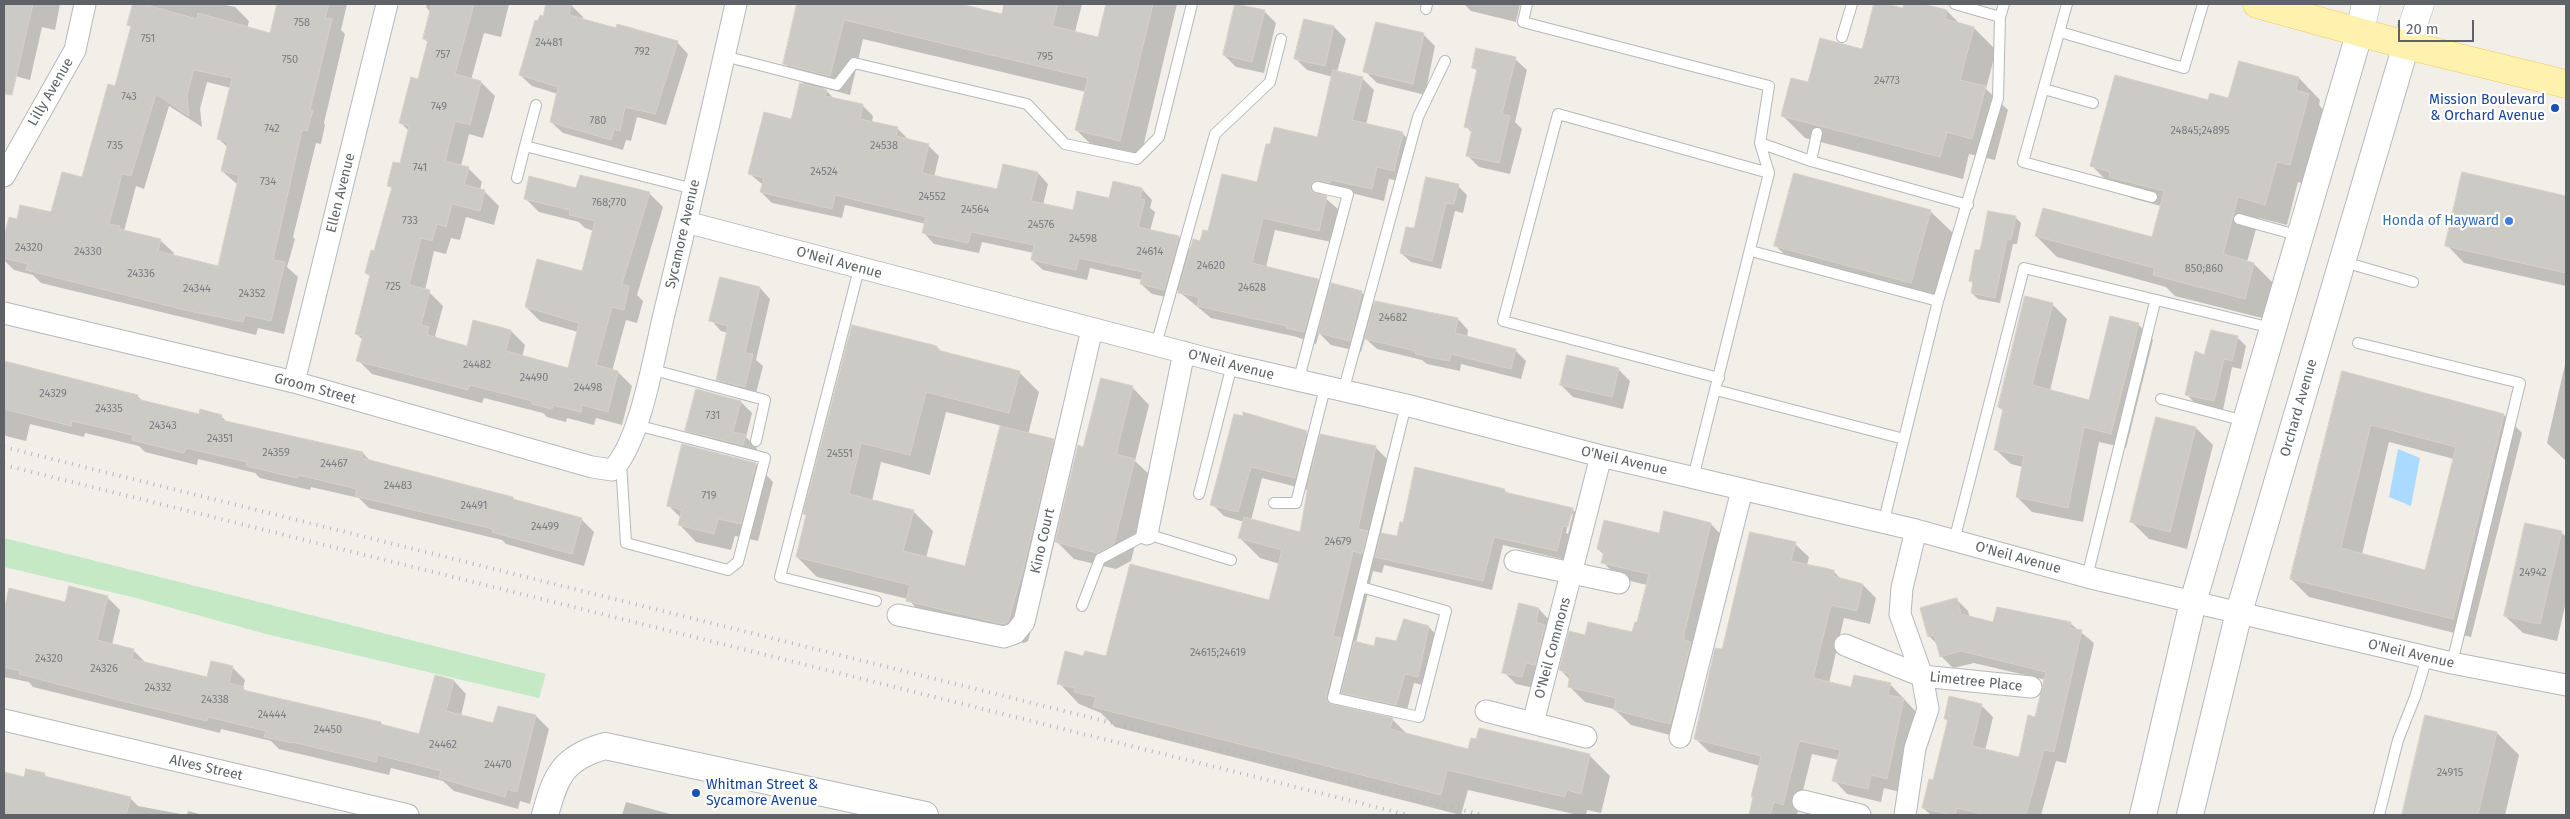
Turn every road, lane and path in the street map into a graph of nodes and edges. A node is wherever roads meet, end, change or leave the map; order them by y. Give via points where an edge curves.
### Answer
1 (85, 4) edge
2 (387, 4) edge
3 (736, 4) edge
4 (1192, 4) edge
5 (1527, 4) edge
6 (1852, 4) edge
7 (1955, 4) edge
8 (2004, 4) edge
9 (2067, 4) edge
10 (2203, 4) edge
11 (2257, 4) edge
12 (2366, 4) edge
13 (2420, 4) edge
14 (2000, 17) junction
15 (2360, 31) junction
16 (2060, 32) junction
17 (1842, 37) dead end
18 (1281, 39) dead end
19 (2406, 45) junction
20 (724, 56) junction
21 (1445, 61) dead end
22 (2566, 84) edge
23 (2044, 89) junction
24 (2093, 103) dead end
25 (536, 105) dead end
26 (1817, 133) dead end
27 (1760, 143) junction
28 (525, 146) junction
29 (1811, 161) junction
30 (1769, 173) junction
31 (4, 176) edge
32 (516, 178) dead end
33 (1317, 187) dead end
34 (694, 189) junction
35 (2152, 197) dead end
36 (1968, 205) junction
37 (2239, 219) dead end
38 (686, 222) junction
39 (2300, 236) junction
40 (1751, 251) junction
41 (2343, 262) junction
42 (859, 269) junction
43 (2413, 282) dead end
44 (1938, 301) junction
45 (2155, 302) junction
46 (4, 313) edge
47 (1092, 329) junction
48 (2273, 329) junction
49 (2358, 343) dead end
50 (1156, 345) junction
51 (1184, 352) junction
52 (1232, 365) junction
53 (650, 369) junction
54 (1719, 378) junction
55 (294, 382) junction
56 (1298, 382) junction
57 (1334, 390) junction
58 (1716, 390) junction
59 (2161, 399) dead end
60 (1406, 405) junction
61 (2246, 422) junction
62 (636, 425) junction
63 (1904, 438) junction
64 (756, 441) dead end
65 (1601, 456) junction
66 (621, 461) junction
67 (1693, 478) junction
68 (1742, 490) junction
69 (1199, 494) dead end
70 (1274, 503) dead end
71 (1883, 524) junction
72 (1916, 530) junction
73 (1147, 534) junction
74 (1954, 541) junction
75 (1231, 560) dead end
76 (1515, 561) dead end
77 (1573, 573) junction
78 (2087, 577) junction
79 (1620, 583) dead end
80 (1361, 586) junction
81 (876, 601) dead end
82 (2193, 602) junction
83 (1082, 606) dead end
84 (2239, 612) junction
85 (898, 615) dead end
86 (1845, 645) dead end
87 (2427, 657) junction
88 (2452, 663) junction
89 (1922, 676) junction
90 (2566, 685) edge
91 (2031, 687) dead end
92 (1486, 711) dead end
93 (4, 720) edge
94 (1533, 723) junction
95 (1680, 737) dead end
96 (1586, 738) dead end
97 (1803, 801) dead end
98 (408, 815) edge
99 (545, 815) edge
100 (925, 815) edge
101 (1860, 815) edge
102 (1905, 815) edge
103 (2143, 815) edge
104 (2190, 815) edge
105 (2379, 815) edge

1 - 31 street, Lilly Avenue via 75,50
2 - 55 street, Ellen Avenue
3 - 20 street, Sycamore Avenue
4 - 20 lane via 1159,137 1137,159 1064,144 1027,104 854,63 837,85
5 - 27 lane via 1523,22 1769,86
6 - 17 lane
7 - 14 lane
8 - 14 lane
9 - 16 lane
10 - 16 lane via 2184,68
11 - 15 main road
12 - 15 main road
13 - 19 main road, Orchard Avenue
14 - 36 lane via 1998,98
15 - 19 main road
15 - 39 street
16 - 23 lane
18 - 50 lane via 1270,82 1215,134
19 - 22 main road
19 - 41 street, Orchard Avenue
20 - 34 street, Sycamore Avenue
21 - 57 lane via 1418,117
23 - 24 lane
23 - 35 lane via 2023,162
25 - 28 lane
26 - 29 lane
27 - 29 lane
27 - 30 lane
28 - 32 lane
28 - 34 lane
29 - 36 lane
30 - 40 lane
30 - 54 lane via 1558,114 1503,321
33 - 56 lane via 1348,194
34 - 38 street, Sycamore Avenue
36 - 44 lane
37 - 39 lane
38 - 42 street, O'Neil Avenue
38 - 53 street, Sycamore Avenue
39 - 48 street
40 - 44 lane
40 - 54 lane
41 - 43 lane
41 - 84 street, Orchard Avenue
42 - 47 street, O'Neil Avenue
42 - 81 lane via 780,577
44 - 63 lane
45 - 48 lane
45 - 74 lane via 2024,268
45 - 78 lane
46 - 55 street, Groom Street
47 - 50 street, O'Neil Avenue
47 - 85 street, Kino Court via 1024,622 1015,633 1004,637
48 - 61 street
49 - 88 lane via 2520,383
50 - 51 street, O'Neil Avenue
51 - 52 street, O'Neil Avenue
51 - 73 street
52 - 56 street, O'Neil Avenue
52 - 69 lane
53 - 62 street, Sycamore Avenue
53 - 64 lane via 765,400
54 - 58 lane
55 - 66 street, Groom Street via 592,467 612,470
56 - 57 street, O'Neil Avenue
57 - 60 street, O'Neil Avenue
57 - 70 lane via 1296,503
58 - 63 lane
58 - 67 lane
59 - 61 lane
60 - 65 street, O'Neil Avenue
60 - 80 lane
61 - 82 street
62 - 66 street, Sycamore Avenue
62 - 66 lane via 764,458 738,562 728,570 626,543
63 - 71 lane
65 - 67 street, O'Neil Avenue
65 - 77 street, O'Neil Commons
67 - 68 street, O'Neil Avenue
68 - 71 street, O'Neil Avenue
68 - 95 street
71 - 72 street, O'Neil Avenue
72 - 74 street, O'Neil Avenue
72 - 89 street via 1902,588 1900,614
73 - 75 lane
73 - 83 lane via 1100,559
74 - 78 street, O'Neil Avenue
76 - 77 street
77 - 79 street
77 - 94 street, O'Neil Commons
78 - 82 street, O'Neil Avenue
80 - 80 lane via 1333,698 1419,717 1446,611
82 - 84 street, O'Neil Avenue
82 - 103 street
84 - 87 street, O'Neil Avenue
84 - 104 street, Orchard Avenue
86 - 89 street, Limetree Place
87 - 88 street, O'Neil Avenue
87 - 105 lane via 2398,740
88 - 90 street, O'Neil Avenue
89 - 91 street, Limetree Place
89 - 102 street via 1928,709 1915,748
92 - 94 street
93 - 98 street, Alves Street
94 - 96 street
97 - 101 street
99 - 100 street via 562,771 584,752 605,746

